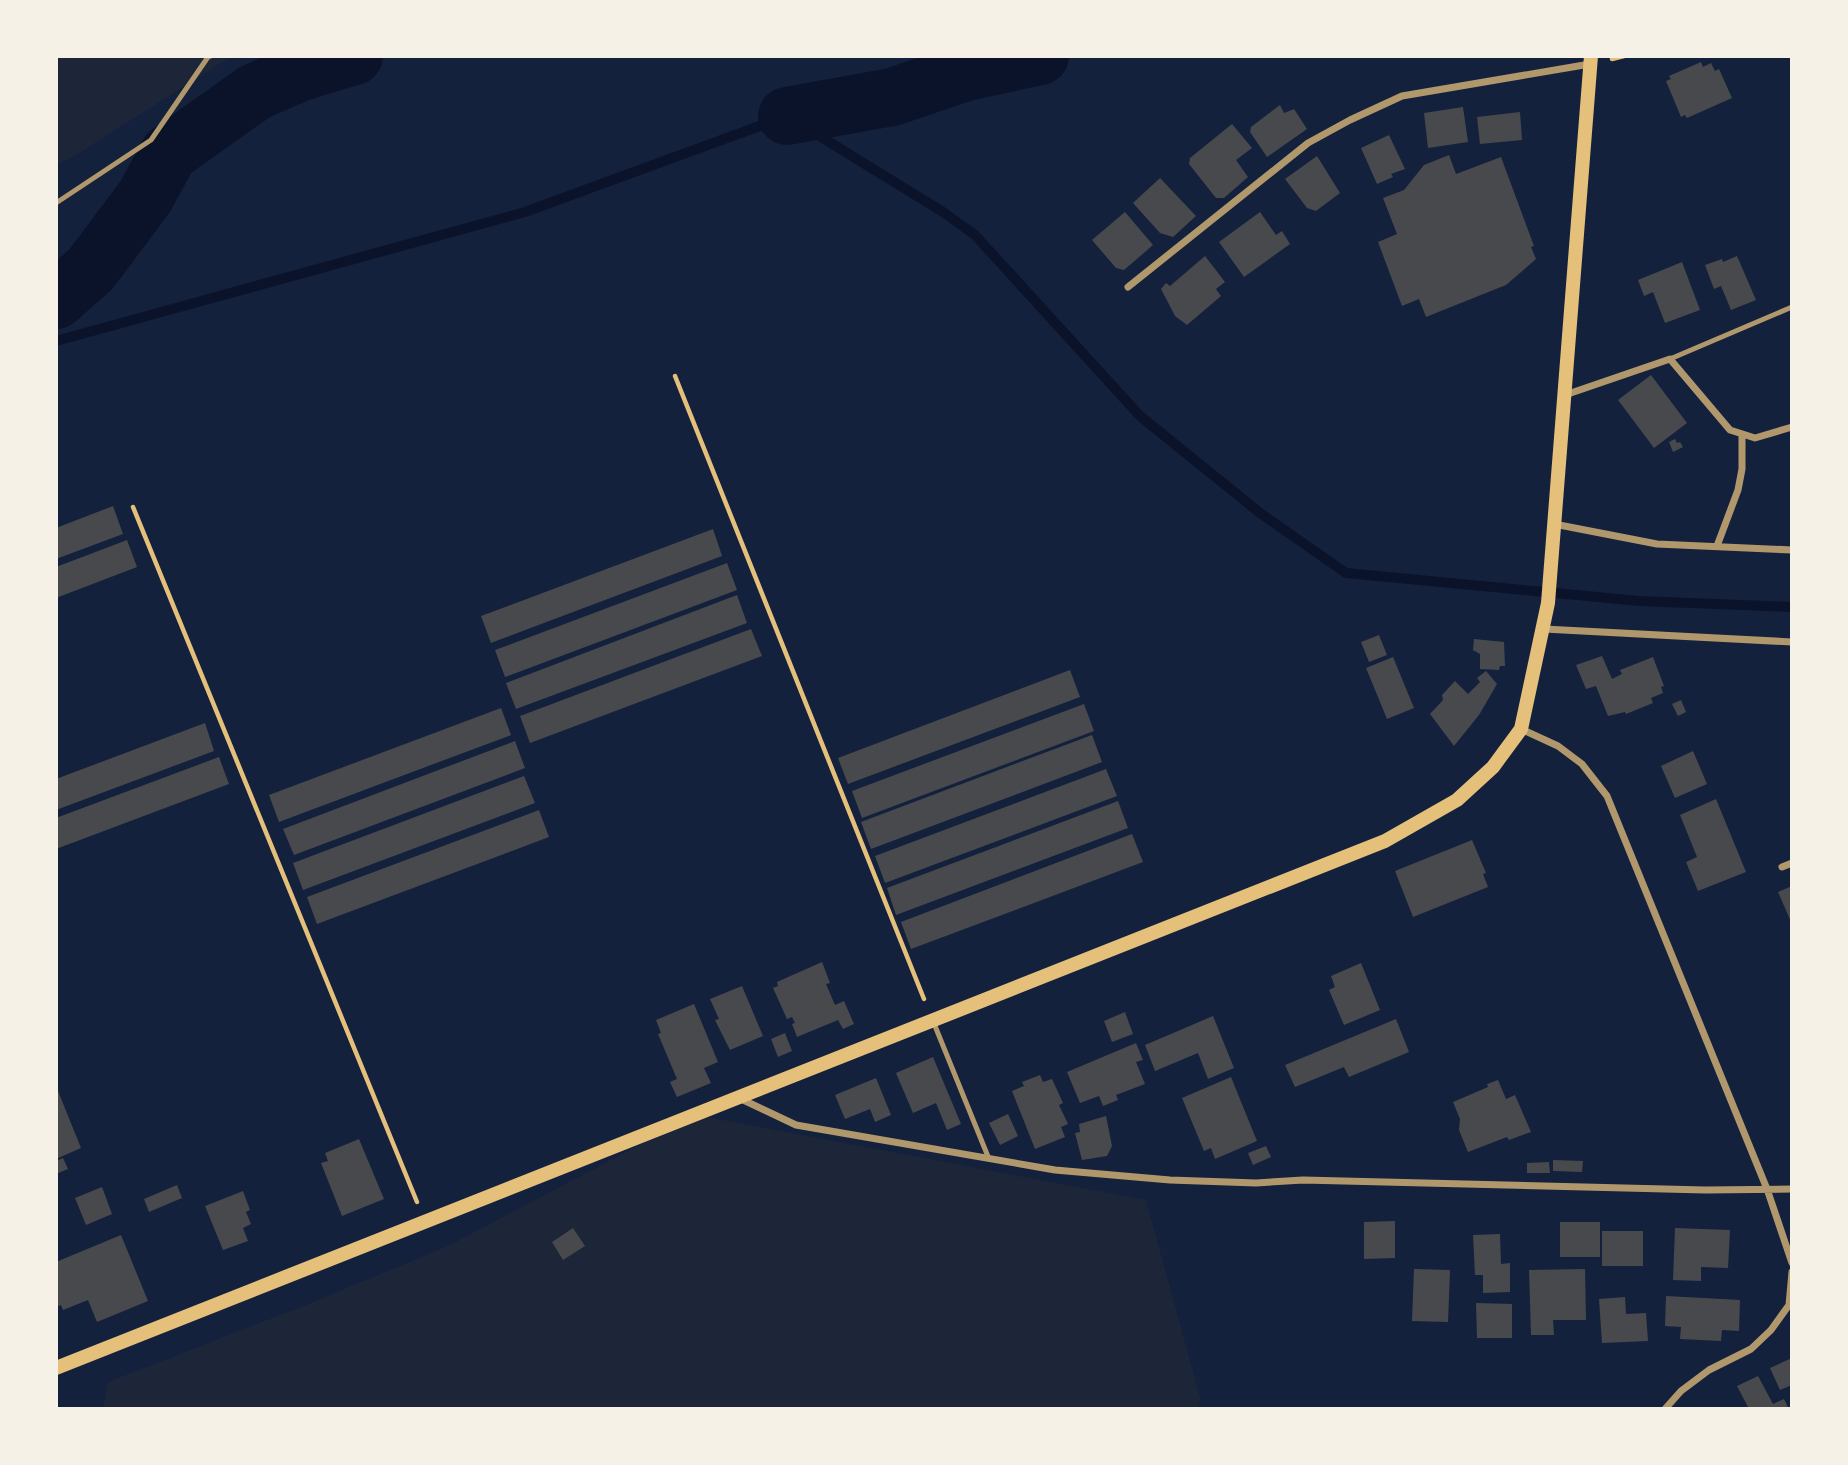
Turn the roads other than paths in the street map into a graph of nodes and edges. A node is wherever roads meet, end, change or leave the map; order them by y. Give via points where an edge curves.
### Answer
1 (211, 56) edge
2 (1591, 60) edge
3 (56, 203) edge
4 (1128, 287) dead end
5 (1792, 307) edge
6 (1670, 359) junction
7 (1564, 395) junction
8 (1792, 427) edge
9 (1742, 434) junction
10 (1554, 530) junction
11 (1717, 547) junction
12 (1792, 550) edge
13 (1544, 629) junction
14 (1792, 642) edge
15 (1521, 729) junction
16 (1792, 863) edge
17 (1782, 867) dead end
18 (933, 1021) junction
19 (738, 1098) junction
20 (989, 1159) junction
21 (1767, 1189) junction
22 (1792, 1189) edge
23 (1792, 1263) edge
24 (1792, 1272) edge
25 (56, 1368) edge
26 (1665, 1409) edge

1 - 3 lane via 151,140
2 - 4 street via 1402,96 1350,120 1308,144
2 - 7 main road
5 - 6 lane
6 - 7 street
6 - 9 street via 1730,430
7 - 10 main road
8 - 9 street via 1755,438
9 - 11 street via 1738,490
10 - 11 street
10 - 13 main road
11 - 12 street
13 - 14 street
13 - 15 main road
15 - 18 main road via 1493,767 1457,800 1385,841
15 - 21 street via 1558,746 1582,764 1607,796
16 - 17 street
18 - 19 main road
18 - 20 lane
19 - 20 street via 796,1125
19 - 25 main road
20 - 21 street via 1120,1178 1170,1180
21 - 22 street
21 - 23 street
24 - 26 street via 1789,1305 1771,1330 1751,1349 1709,1370

